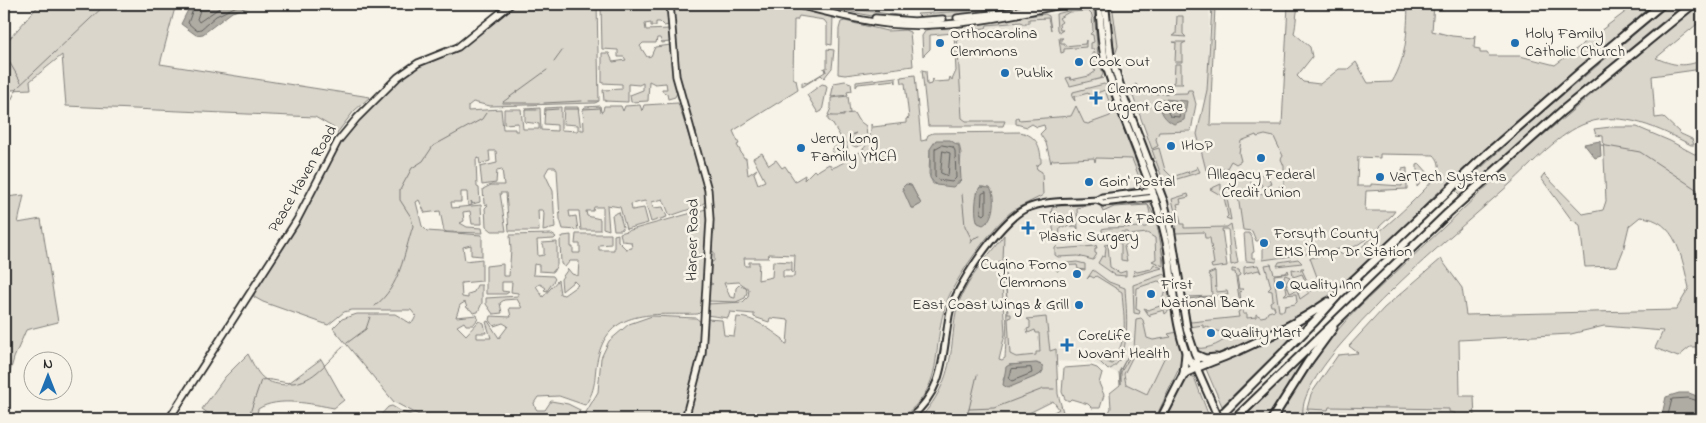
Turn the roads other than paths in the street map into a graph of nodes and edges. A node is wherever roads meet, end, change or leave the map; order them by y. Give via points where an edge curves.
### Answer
1 (512, 4) edge
2 (670, 4) edge
3 (790, 4) edge
4 (1038, 4) edge
5 (1066, 4) edge
6 (1099, 4) edge
7 (1105, 4) edge
8 (1662, 4) edge
9 (1693, 4) edge
10 (802, 6) junction
11 (1154, 194) junction
12 (1339, 294) junction
13 (1344, 312) junction
14 (1186, 353) junction
15 (1233, 354) junction
16 (1196, 355) junction
17 (1197, 369) junction
18 (1184, 374) junction
19 (1224, 412) dead end
20 (169, 419) edge
21 (685, 419) edge
22 (910, 419) edge
23 (1161, 419) edge
24 (1219, 419) edge
25 (1234, 419) edge
26 (1272, 419) edge

1 - 20 main road, Peace Haven Road via 458,47 410,67 346,129 298,220
2 - 21 main road, Harper Road via 676,76 706,184 710,216 702,354
3 - 10 main road
4 - 10 main road via 996,14 914,21 880,19
5 - 10 main road via 1001,18 921,25 882,23
6 - 11 main road via 1107,68
7 - 16 main road via 1110,53 1164,202 1184,317
8 - 12 highway via 1535,111
9 - 13 highway via 1562,111
11 - 14 main road via 1168,250 1175,305
11 - 22 street via 1048,204 1024,209 1011,219 962,283 950,310 940,377 927,402
12 - 15 highway via 1295,324
12 - 19 highway
13 - 25 highway
13 - 26 highway
14 - 17 main road via 1191,365
14 - 18 highway
15 - 16 highway via 1208,359
15 - 17 highway
16 - 17 main road
17 - 18 highway
17 - 24 main road, bridge
18 - 23 highway

